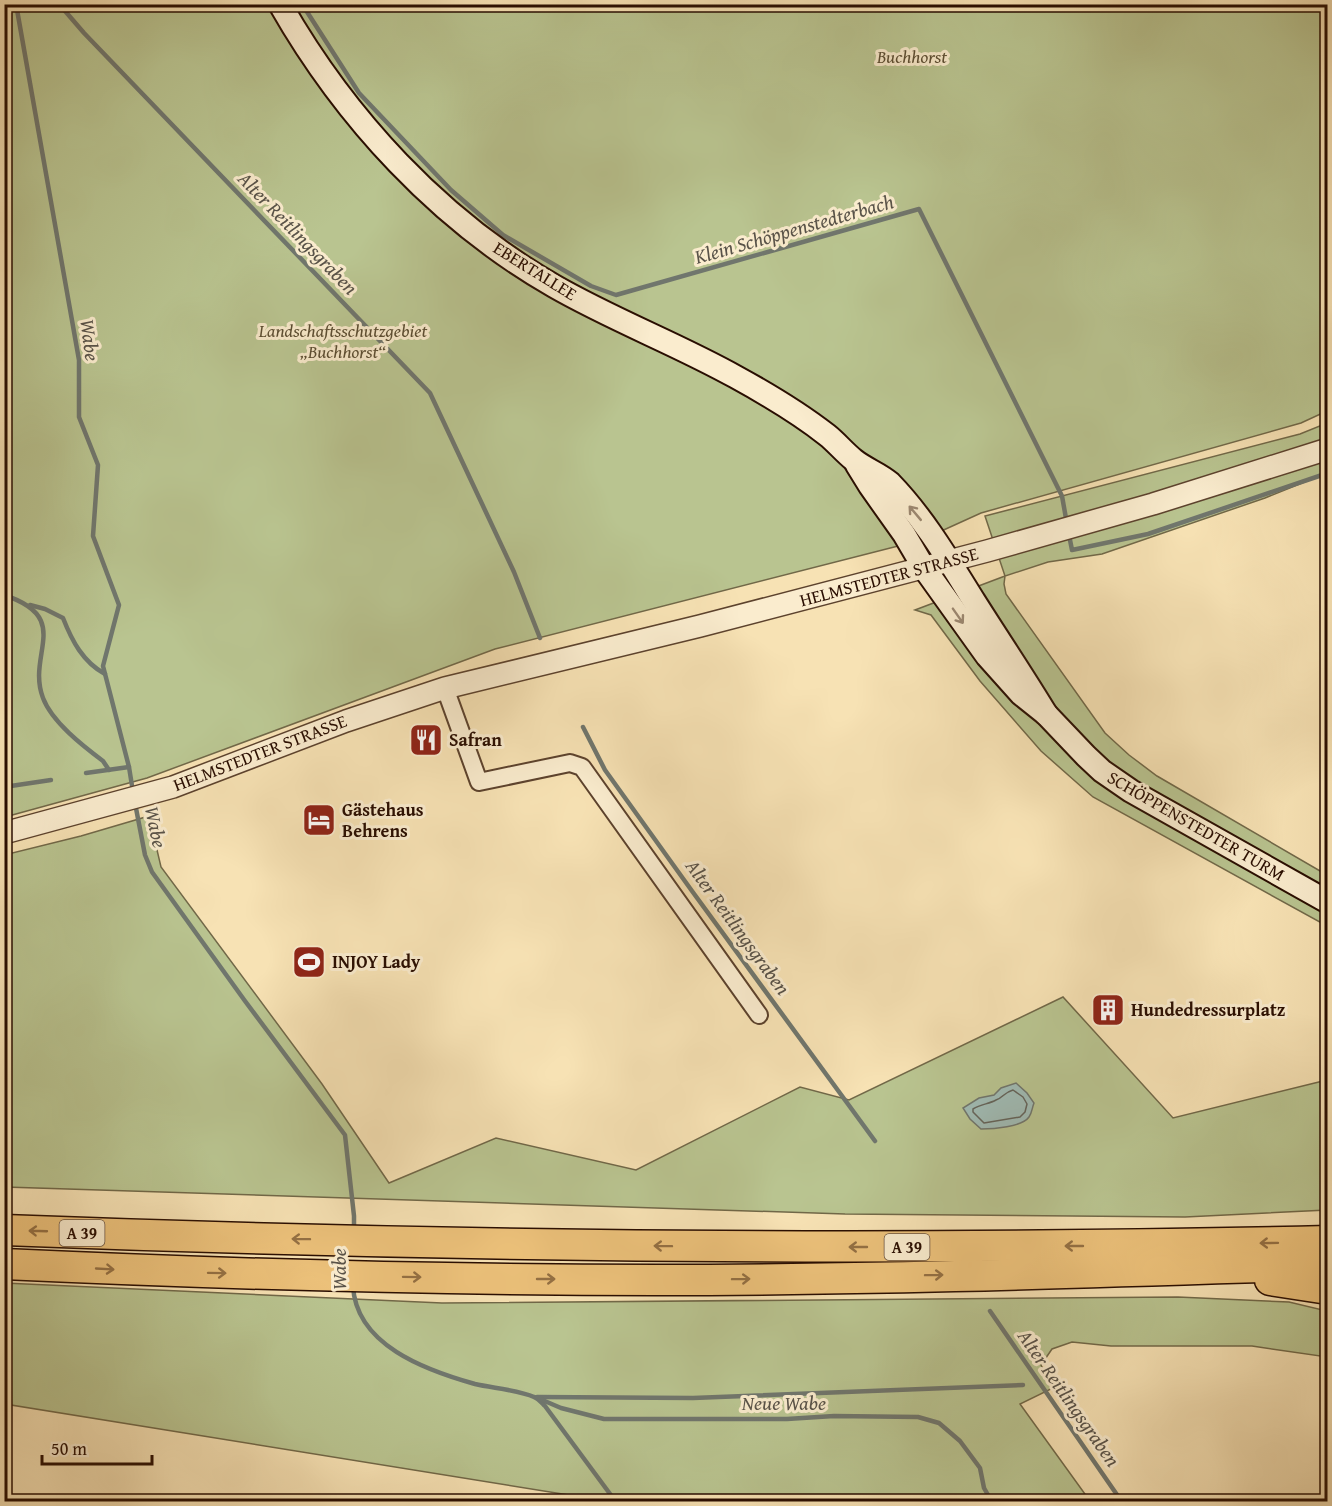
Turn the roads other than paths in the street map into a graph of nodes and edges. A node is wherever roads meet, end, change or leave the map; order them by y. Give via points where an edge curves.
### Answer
1 (280, 4) edge
2 (1328, 449) edge
3 (855, 462) junction
4 (949, 561) junction
5 (924, 568) junction
6 (445, 688) junction
7 (1046, 714) junction
8 (4, 833) edge
9 (1328, 902) edge
10 (759, 1015) dead end
11 (4, 1230) edge
12 (1328, 1241) edge
13 (4, 1264) edge
14 (1328, 1265) edge
15 (1160, 1270) junction
16 (1328, 1289) edge

1 - 3 main road, EBERTALLEE via 331,84 381,145 473,230 552,285 767,395 827,435
2 - 4 street, HELMSTEDTER STRASSE via 1153,504
4 -> 3 main road, EBERTALLEE via 888,481
3 - 5 main road, EBERTALLEE
4 - 5 street, HELMSTEDTER STRASSE
4 - 7 main road, SCHÖPPENSTEDTER TURM
5 - 6 street, HELMSTEDTER STRASSE
5 -> 7 main road, SCHÖPPENSTEDTER TURM via 987,656 1021,694
6 - 8 street, HELMSTEDTER STRASSE via 356,717 173,787
6 - 10 street via 479,782 570,763 582,767
7 - 9 main road, SCHÖPPENSTEDTER TURM via 1094,764 1131,791
12 -> 11 highway, A 39 via 790,1247 486,1244
13 -> 15 highway, A 39 via 487,1279 684,1280
14 - 15 highway, A 39
15 - 16 highway

